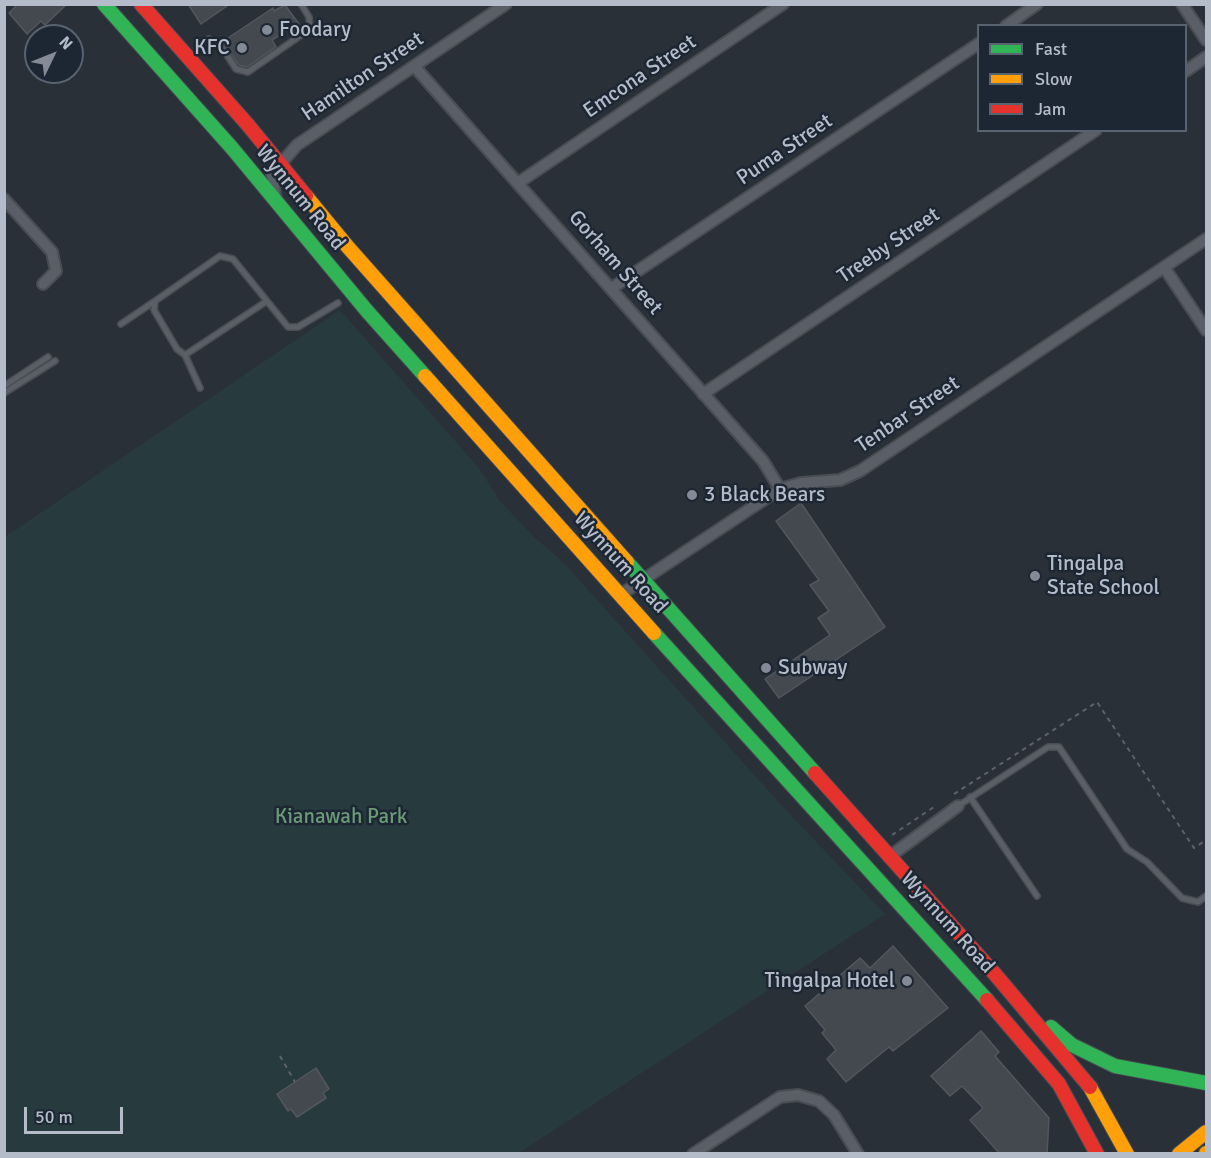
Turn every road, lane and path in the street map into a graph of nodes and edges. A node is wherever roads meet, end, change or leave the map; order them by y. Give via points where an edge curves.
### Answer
1 (104, 4) edge
2 (141, 4) edge
3 (301, 4) edge
4 (506, 4) edge
5 (783, 4) edge
6 (1037, 4) edge
7 (1182, 4) edge
8 (1009, 24) edge
9 (209, 39) dead end
10 (1206, 40) edge
11 (977, 45) edge
12 (1206, 57) edge
13 (414, 66) junction
14 (1187, 70) edge
15 (1093, 132) edge
16 (280, 162) junction
17 (518, 183) junction
18 (4, 199) edge
19 (276, 201) junction
20 (1206, 239) edge
21 (1164, 267) junction
22 (43, 284) dead end
23 (612, 288) junction
24 (155, 301) junction
25 (267, 301) junction
26 (338, 303) dead end
27 (121, 324) dead end
28 (1206, 330) edge
29 (185, 356) junction
30 (48, 357) dead end
31 (444, 357) junction
32 (55, 361) dead end
33 (4, 386) edge
34 (200, 388) dead end
35 (438, 389) junction
36 (4, 393) edge
37 (703, 394) junction
38 (780, 489) junction
39 (644, 579) junction
40 (620, 595) junction
41 (970, 797) junction
42 (954, 801) junction
43 (940, 803) dead end
44 (892, 835) dead end
45 (1206, 840) edge
46 (889, 857) junction
47 (1037, 896) dead end
48 (1206, 897) edge
49 (994, 973) junction
50 (280, 1056) dead end
51 (295, 1082) dead end
52 (1206, 1083) edge
53 (1206, 1132) edge
54 (693, 1154) edge
55 (858, 1154) edge
56 (1097, 1154) edge
57 (1127, 1154) edge
58 (1179, 1154) edge

1 - 19 main road, Wynnum Road
2 - 16 main road, Wynnum Road
3 - 9 lane via 310,20 307,31 248,72 236,69 224,49
4 - 13 street, Hamilton Street
5 - 17 street, Emcona Street
6 - 8 street
7 - 10 street
11 - 23 street, Puma Street
12 - 14 street
13 - 16 street, Hamilton Street via 305,139
13 - 17 street, Gorham Street
15 - 37 street, Treeby Street
16 - 19 street via 272,174
16 - 31 main road, Wynnum Road
17 - 23 street, Gorham Street
18 - 22 street via 52,252 56,271
19 - 35 main road, Wynnum Road via 334,273
20 - 21 street, Tenbar Street
21 - 28 street
21 - 38 street, Tenbar Street via 860,471 840,480
23 - 37 street, Gorham Street
24 - 25 lane via 220,256 233,259
24 - 27 lane
24 - 29 lane via 154,310
25 - 26 lane via 288,327 298,327
25 - 29 lane
29 - 34 lane
30 - 33 lane
31 - 35 main road via 447,381
31 - 39 main road, Wynnum Road
32 - 36 lane
35 - 40 main road, Wynnum Road
37 - 38 street, Gorham Street via 763,461
38 - 39 street, Tenbar Street
39 - 40 street, Tenbar Street
39 - 46 main road, Wynnum Road
40 - 56 main road, Wynnum Road via 1034,1053 1059,1084
41 - 42 lane
41 - 47 lane
41 - 48 lane via 1048,747 1059,747 1127,849 1147,862 1182,898 1198,902
42 - 45 path via 1097,702 1194,849
42 - 46 street
43 - 44 path
46 - 49 main road, Wynnum Road
49 - 52 main road via 1063,1039 1082,1051 1133,1071
49 - 57 main road, Wynnum Road via 1092,1089
50 - 51 path
53 - 58 main road
54 - 55 street via 780,1097 798,1095 819,1101 834,1115

